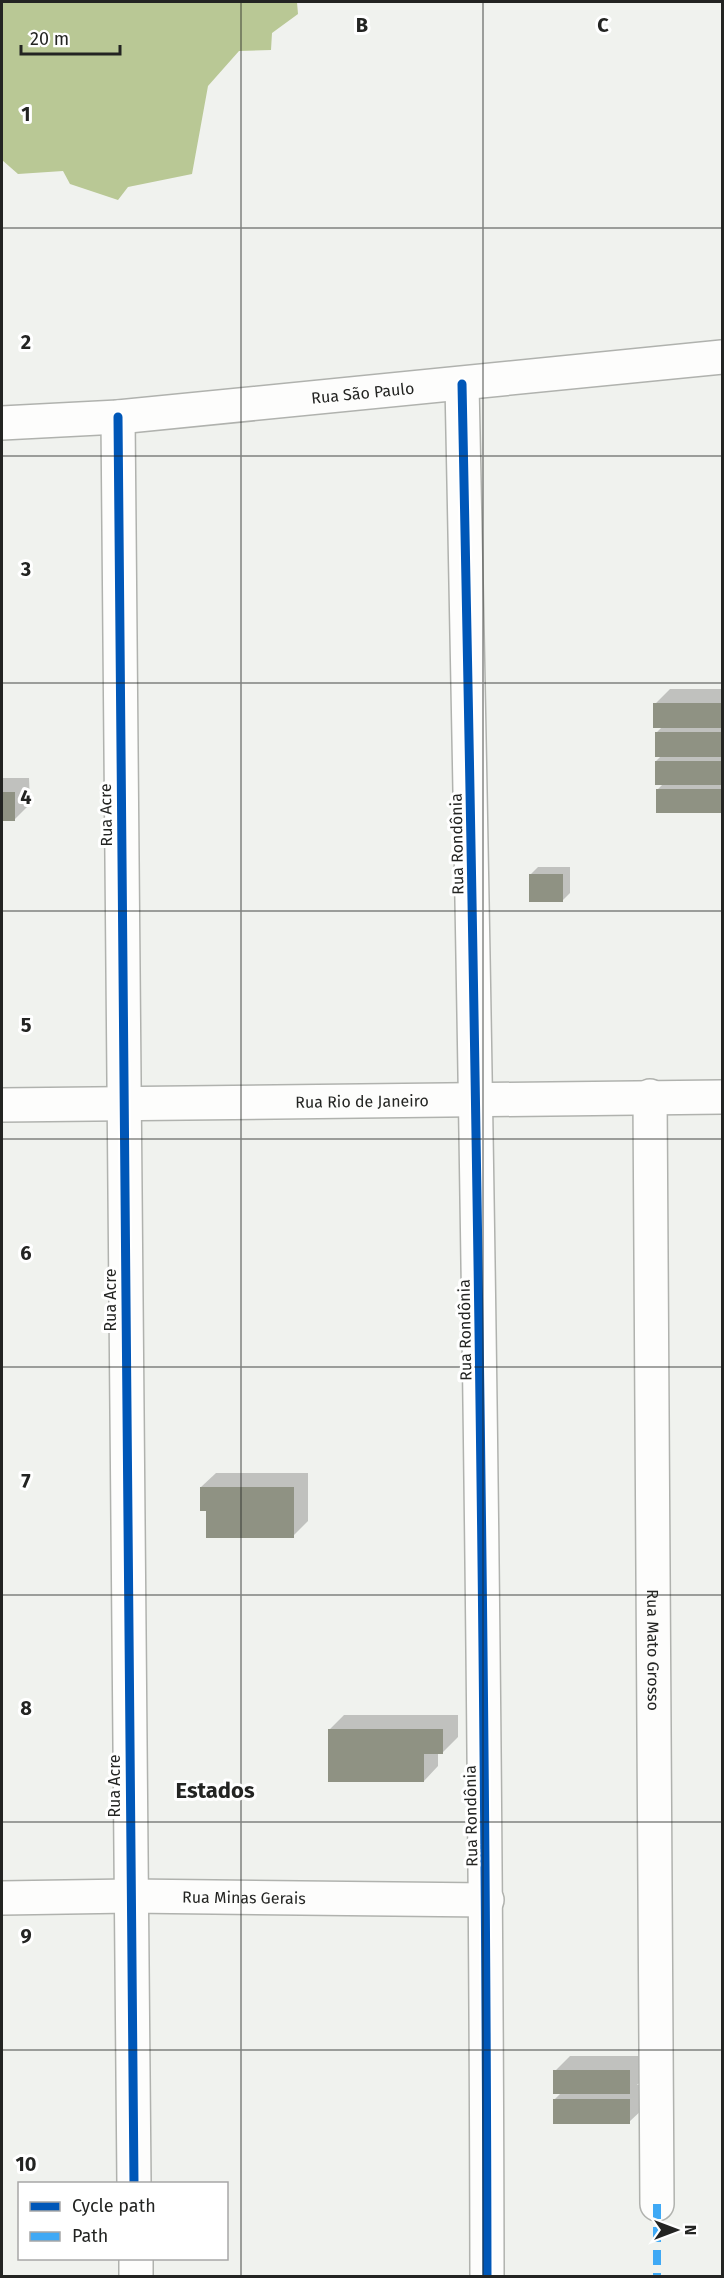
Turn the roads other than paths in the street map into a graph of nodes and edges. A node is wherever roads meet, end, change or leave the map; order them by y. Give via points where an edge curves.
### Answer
1 (723, 357) edge
2 (462, 384) junction
3 (118, 417) junction
4 (2, 423) edge
5 (650, 1096) junction
6 (723, 1097) edge
7 (477, 1098) junction
8 (124, 1105) junction
9 (2, 1106) edge
10 (130, 1896) junction
11 (2, 1898) edge
12 (487, 1900) junction
13 (134, 2182) edge
14 (657, 2204) dead end
15 (136, 2260) edge
16 (136, 2277) edge
17 (487, 2277) edge

1 - 2 street, Rua São Paulo
2 - 3 street, Rua São Paulo
2 - 7 street, Rua Rondônia
3 - 4 street, Rua São Paulo
3 - 8 street, Rua Acre
5 - 6 street, Rua Rio de Janeiro
5 - 7 street, Rua Rio de Janeiro
5 - 14 street, Rua Mato Grosso
7 - 8 street, Rua Rio de Janeiro
7 - 12 street, Rua Rondônia
8 - 9 street, Rua Rio de Janeiro
8 - 10 street, Rua Acre
10 - 11 street, Rua Minas Gerais
10 - 12 street, Rua Minas Gerais
10 - 13 street, Rua Acre
12 - 17 street, Rua Rondônia
15 - 16 street

